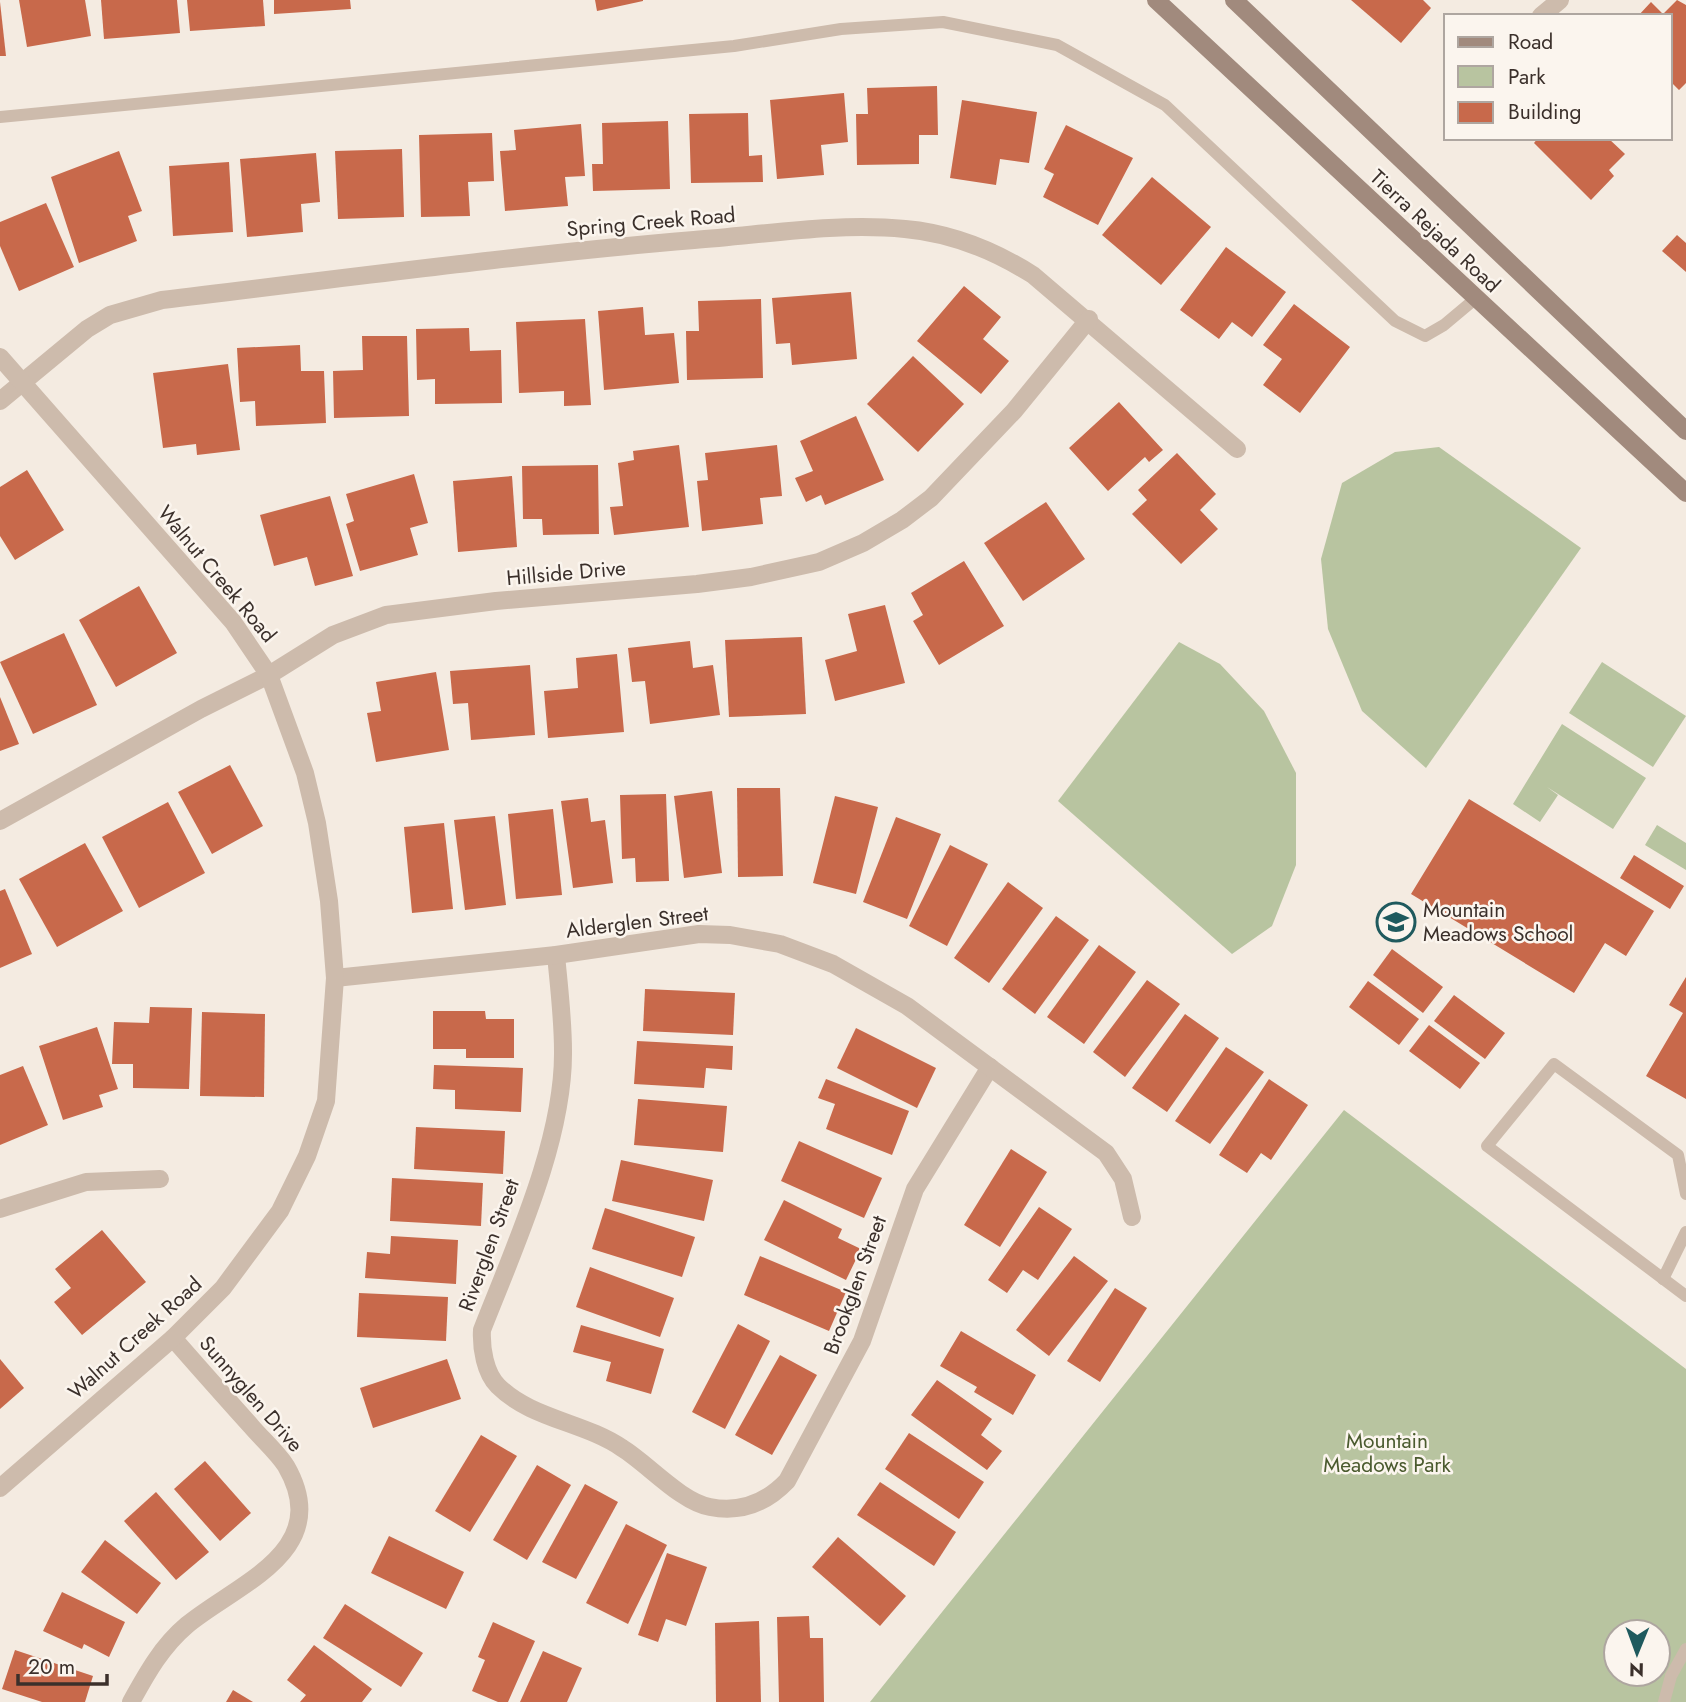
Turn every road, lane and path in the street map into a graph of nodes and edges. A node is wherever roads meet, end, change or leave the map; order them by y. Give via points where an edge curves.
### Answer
1 (1156, 0) edge
2 (1234, 0) edge
3 (1560, 0) edge
4 (1543, 14) edge
5 (0, 117) edge
6 (1475, 299) junction
7 (1089, 319) junction
8 (0, 358) edge
9 (22, 381) junction
10 (0, 401) edge
11 (1686, 431) edge
12 (1237, 449) dead end
13 (1686, 493) edge
14 (269, 675) junction
15 (0, 821) edge
16 (556, 955) junction
17 (335, 978) junction
18 (989, 1067) junction
19 (160, 1179) dead end
20 (1686, 1194) edge
21 (0, 1209) edge
22 (1132, 1217) dead end
23 (1686, 1233) edge
24 (1663, 1279) junction
25 (1686, 1296) edge
26 (173, 1339) junction
27 (0, 1488) edge
28 (753, 1506) joint
29 (1686, 1649) edge
30 (131, 1702) edge
31 (1664, 1702) edge

1 - 6 main road, Tierra Rejada Road
2 - 11 main road, Tierra Rejada Road
3 - 4 street
5 - 6 lane via 943,22 1057,45 1165,106 1395,321 1425,336
6 - 13 main road, Tierra Rejada Road
7 - 9 street, Spring Creek Road via 1033,275 968,242 906,229 851,228 582,249 162,300 98,322
7 - 12 street, Spring Creek Road
7 - 14 street, Hillside Drive via 1014,411 931,498 852,548 818,562 751,578 386,615 333,635
8 - 9 street, Walnut Creek Road
9 - 10 street, Spring Creek Road
9 - 14 street, Walnut Creek Road via 233,622
14 - 15 street, Hillside Drive
14 - 17 street, Walnut Creek Road via 306,773 317,823
16 - 17 street, Alderglen Street
16 - 18 street, Alderglen Street via 699,934 780,944 833,964 907,1006
16 - 28 street, Riverglen Street via 564,1052 559,1095 546,1155 482,1331 488,1368 497,1385 531,1409 593,1431 622,1447 698,1504 725,1509
17 - 26 street, Walnut Creek Road via 326,1101 307,1156 257,1245
18 - 22 street, Alderglen Street via 1106,1153 1123,1179
18 - 28 street, Brookglen Street via 915,1189 862,1341 835,1395 787,1481 774,1495
19 - 21 street via 86,1182
20 - 24 lane via 1678,1155 1554,1064 1487,1146
23 - 24 lane
24 - 25 lane
26 - 27 street, Walnut Creek Road
26 - 30 street, Sunnyglen Drive via 285,1465 299,1517 288,1547 272,1566 169,1641
29 - 31 lane via 1671,1676

